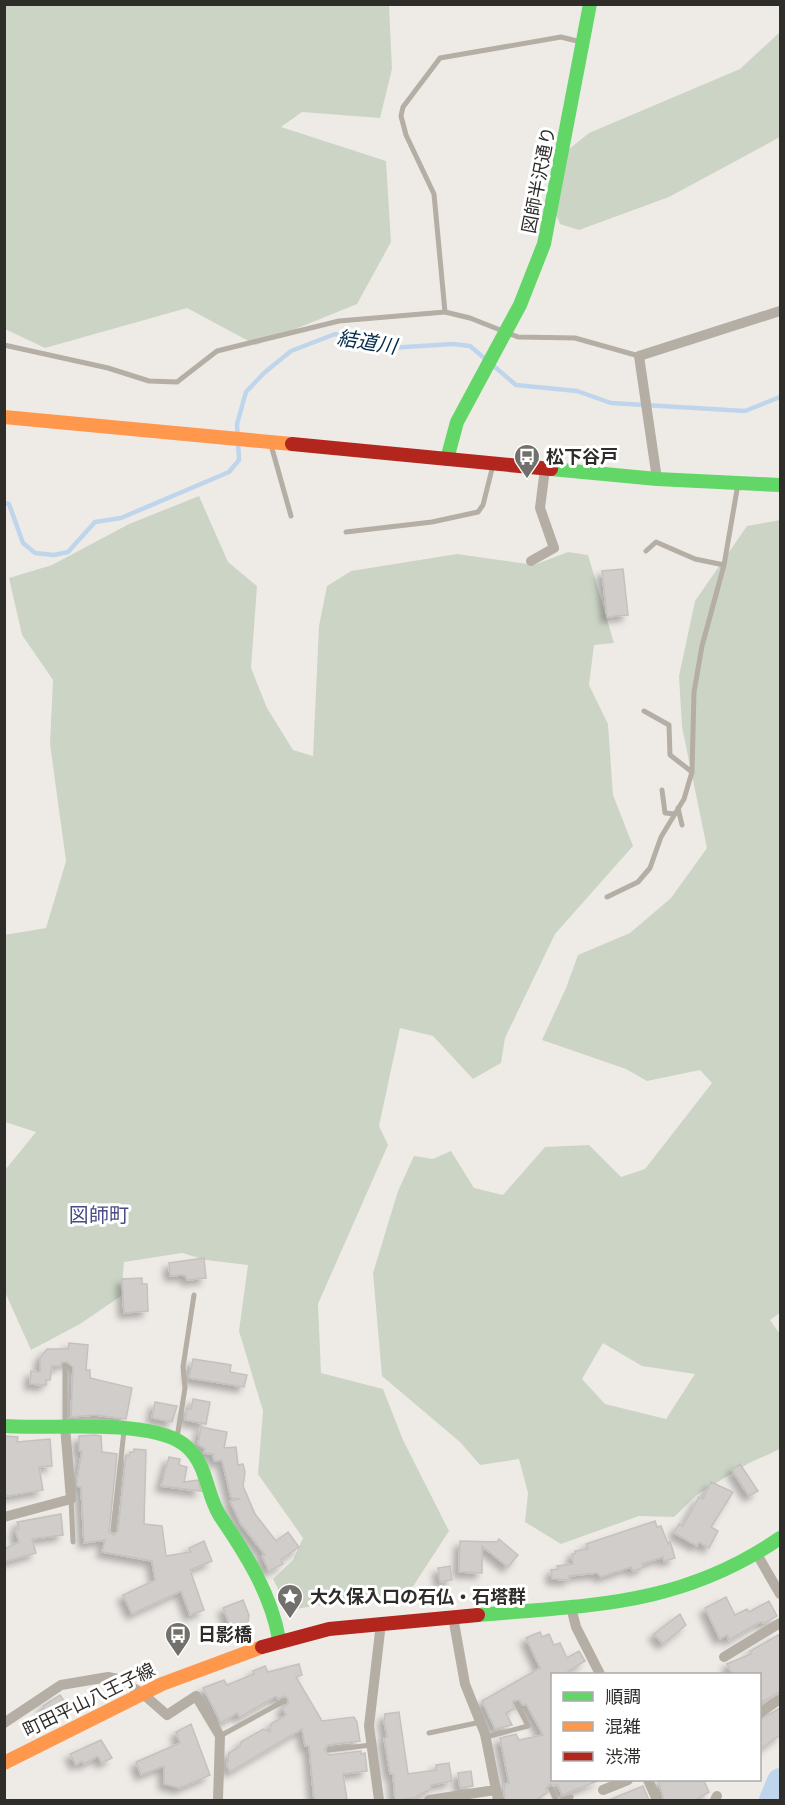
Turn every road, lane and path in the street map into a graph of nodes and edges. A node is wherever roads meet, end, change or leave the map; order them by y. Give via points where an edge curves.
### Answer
1 (590, 4) edge
2 (583, 42) junction
3 (780, 311) edge
4 (445, 312) junction
5 (504, 332) junction
6 (4, 345) edge
7 (639, 356) junction
8 (4, 417) edge
9 (271, 443) junction
10 (447, 459) junction
11 (493, 464) junction
12 (545, 469) junction
13 (657, 479) junction
14 (738, 483) junction
15 (780, 485) edge
16 (291, 516) dead end
17 (346, 532) dead end
18 (646, 550) dead end
19 (531, 561) dead end
20 (724, 566) junction
21 (644, 711) dead end
22 (693, 772) junction
23 (662, 790) dead end
24 (678, 808) junction
25 (675, 814) junction
26 (682, 825) dead end
27 (607, 897) dead end
28 (194, 1295) dead end
29 (65, 1366) dead end
30 (4, 1426) edge
31 (65, 1426) junction
32 (124, 1429) junction
33 (177, 1439) junction
34 (71, 1499) junction
35 (4, 1517) edge
36 (113, 1530) dead end
37 (780, 1538) edge
38 (73, 1542) dead end
39 (758, 1556) junction
40 (780, 1594) edge
41 (572, 1607) junction
42 (453, 1617) junction
43 (381, 1623) junction
44 (780, 1623) edge
45 (279, 1639) junction
46 (724, 1657) dead end
47 (599, 1673) edge
48 (142, 1693) junction
49 (780, 1699) edge
50 (284, 1701) dead end
51 (517, 1704) dead end
52 (761, 1712) edge
53 (481, 1722) junction
54 (4, 1723) edge
55 (429, 1732) dead end
56 (220, 1736) junction
57 (486, 1737) junction
58 (371, 1745) junction
59 (329, 1750) dead end
60 (4, 1763) edge
61 (623, 1781) edge
62 (649, 1781) edge
63 (551, 1789) dead end
64 (603, 1790) dead end
65 (497, 1795) edge
66 (571, 1797) dead end
67 (218, 1800) edge
68 (379, 1800) edge
69 (429, 1800) edge
70 (556, 1800) edge
71 (562, 1800) edge
72 (657, 1800) edge

1 - 2 street, 図師半沢通り
2 - 4 lane via 561,37 440,58 403,107 406,135 434,195
2 - 5 street, 図師半沢通り via 544,244 533,276
3 - 7 street
4 - 5 lane
4 - 6 lane via 339,321 217,351 177,382 149,381
5 - 7 lane via 529,338 575,338
5 - 10 street, 図師半沢通り via 454,429
7 - 13 street
8 - 9 street
9 - 10 street
9 - 16 lane
10 - 11 street
11 - 12 street
11 - 17 lane via 478,513
12 - 13 street
12 - 19 street via 540,508 554,548
13 - 14 street
14 - 15 street
14 - 20 lane
18 - 20 lane via 656,542 695,559
20 - 22 lane via 694,692
21 - 22 lane via 669,725 669,755
22 - 24 lane
23 - 25 lane via 665,813
24 - 25 lane
24 - 26 lane
25 - 27 lane via 650,867 638,882
28 - 33 lane
29 - 31 lane
30 - 31 street
31 - 32 street
31 - 34 street
32 - 33 street
32 - 36 lane
33 - 45 street via 188,1447 205,1471 218,1513 244,1550 274,1617
34 - 35 street
34 - 38 lane
37 - 39 street, 町田平山八王子線
39 - 40 street
39 - 41 street, 町田平山八王子線 via 708,1580 667,1593
41 - 42 street, 町田平山八王子線
41 - 47 street via 576,1627
42 - 43 street, 町田平山八王子線
42 - 53 street via 465,1684
43 - 45 street, 町田平山八王子線
43 - 58 street via 369,1726
44 - 46 street
45 - 48 street, 町田平山八王子線
48 - 54 street via 108,1677 61,1685
48 - 56 street via 167,1715 196,1696
48 - 60 street, 町田平山八王子線
49 - 52 street
50 - 56 lane
51 - 57 lane via 528,1726
53 - 55 lane
53 - 57 street
56 - 67 street
57 - 65 street
58 - 59 lane
58 - 68 street
61 - 64 street
62 - 72 street
63 - 70 lane
65 - 69 street
66 - 71 lane

